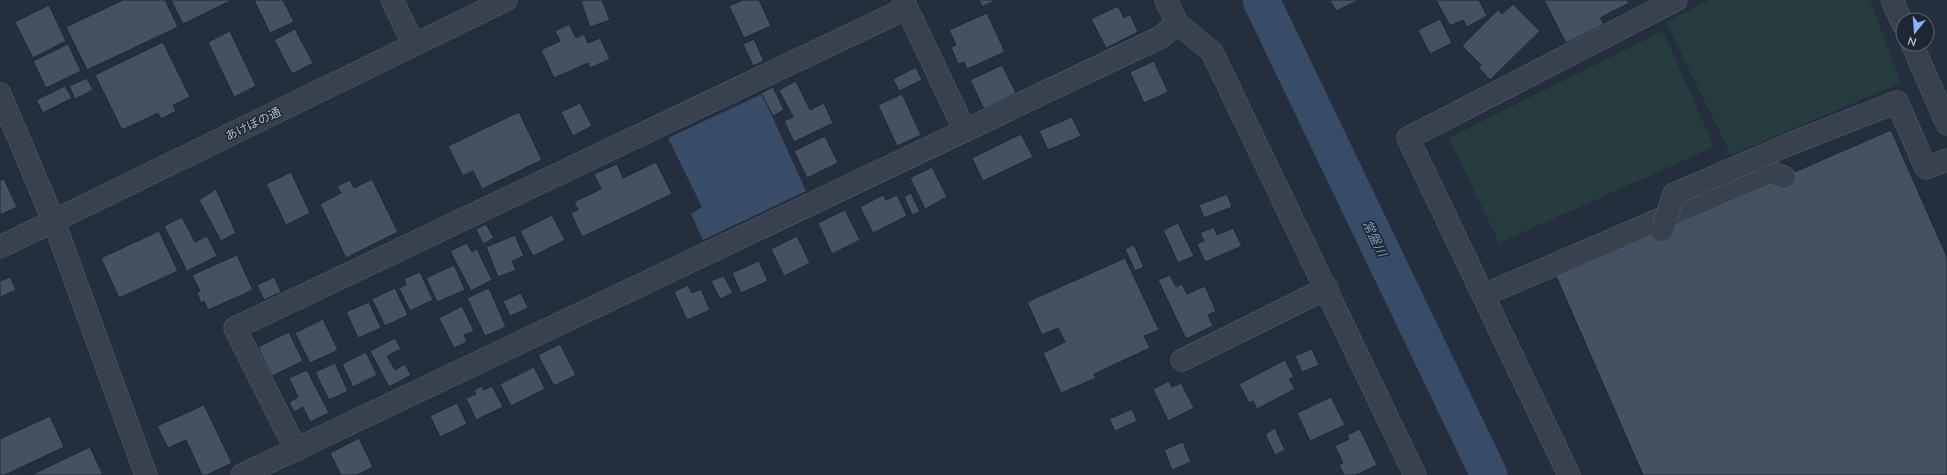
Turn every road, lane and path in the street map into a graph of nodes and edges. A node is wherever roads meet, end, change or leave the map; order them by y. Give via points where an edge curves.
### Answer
1 (392, 0) edge
2 (506, 0) edge
3 (1166, 0) edge
4 (1676, 0) edge
5 (1892, 0) edge
6 (905, 4) edge
7 (1898, 12) edge
8 (1177, 23) junction
9 (414, 45) junction
10 (1916, 52) edge
11 (0, 94) edge
12 (1947, 124) edge
13 (965, 131) junction
14 (1947, 160) edge
15 (1784, 177) dead end
16 (54, 222) junction
17 (1662, 230) dead end
18 (0, 247) edge
19 (1327, 288) junction
20 (1484, 295) junction
21 (1182, 360) dead end
22 (296, 450) junction
23 (146, 475) edge
24 (242, 475) edge
25 (1415, 475) edge
26 (1569, 475) edge

1 - 9 street
2 - 9 street, あけぼの通
3 - 8 street
4 - 20 street via 1408,138
5 - 7 street
6 - 13 street
6 - 22 street via 236,328
8 - 13 street via 1161,37
8 - 19 street via 1212,52
9 - 16 street, あけぼの通
10 - 12 street
11 - 16 street
13 - 22 street
14 - 17 street, bridge via 1926,168 1897,102 1674,194
15 - 20 street via 1770,172
16 - 18 street, あけぼの通
16 - 23 street
19 - 21 street
19 - 25 street
20 - 26 street
22 - 24 street

